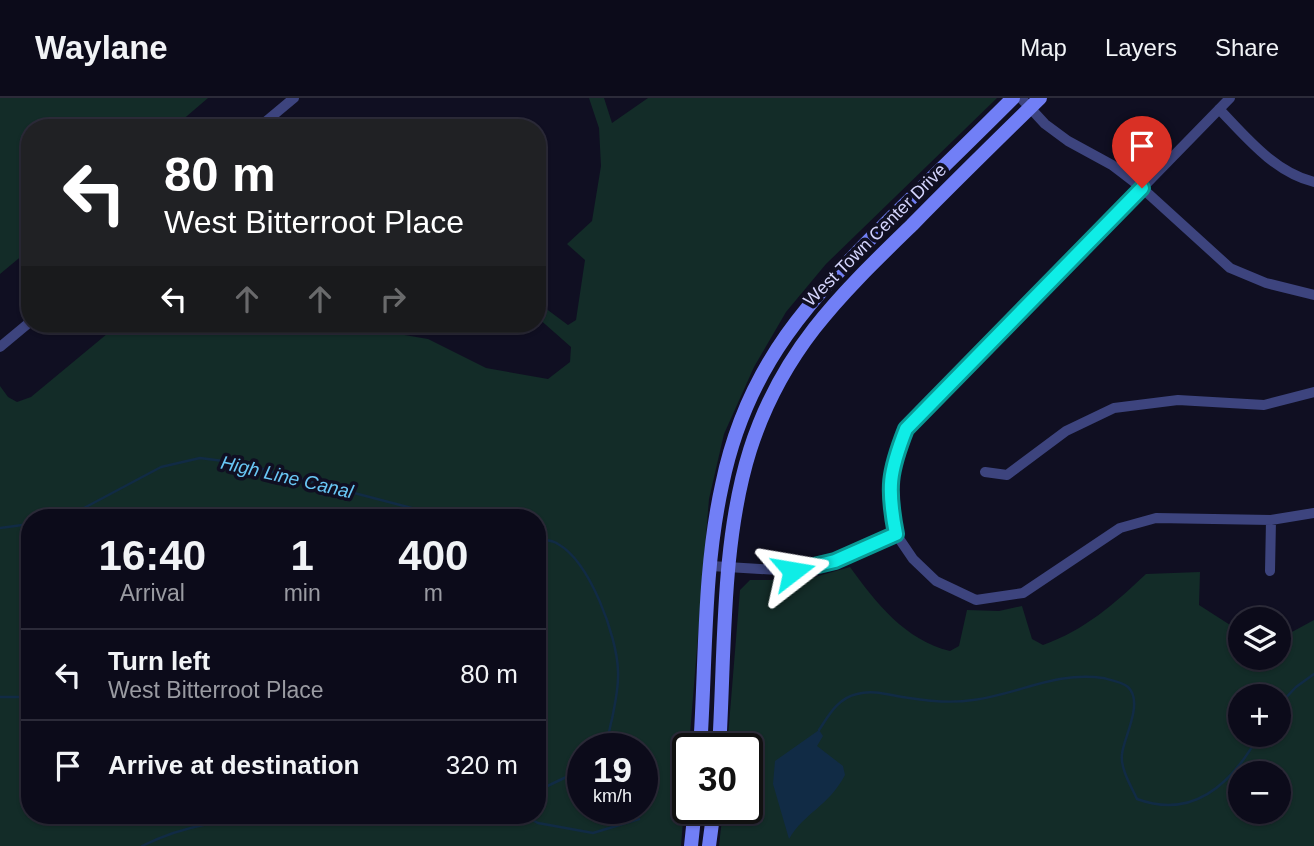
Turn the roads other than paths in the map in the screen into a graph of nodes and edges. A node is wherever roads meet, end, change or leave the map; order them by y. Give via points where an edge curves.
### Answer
1 (293, 98) edge
2 (1013, 98) edge
3 (1230, 98) edge
4 (1030, 101) edge
5 (1219, 109) junction
6 (268, 119) edge
7 (1314, 182) edge
8 (1142, 188) junction
9 (1314, 295) edge
10 (21, 330) edge
11 (0, 347) edge
12 (1314, 392) edge
13 (985, 472) dead end
14 (1314, 513) edge
15 (1271, 520) junction
16 (896, 534) junction
17 (711, 566) junction
18 (730, 568) junction
19 (1270, 570) dead end
20 (701, 733) edge
21 (720, 733) edge
22 (693, 824) edge
23 (712, 824) edge
24 (691, 846) edge
25 (709, 846) edge

1 - 6 street
2 - 17 street, West Town Center Drive via 822,287 782,339 755,386 732,445
3 - 5 street
4 - 8 street via 1068,142 1112,165
4 - 18 street, West Town Center Drive via 835,300 796,350 750,450
5 - 7 street via 1285,171
5 - 8 street
8 - 9 street via 1230,268
8 - 16 street via 906,429 890,469
10 - 11 street
12 - 13 street via 1264,405 1178,401 1114,408 1066,431 1007,475
14 - 15 street
15 - 16 street via 1156,519 1120,528 1023,593 976,600 936,582
15 - 19 street
16 - 18 street via 835,561 793,571
17 - 18 street
17 - 20 street, West Town Center Drive
18 - 21 street, West Town Center Drive
22 - 24 street
23 - 25 street

